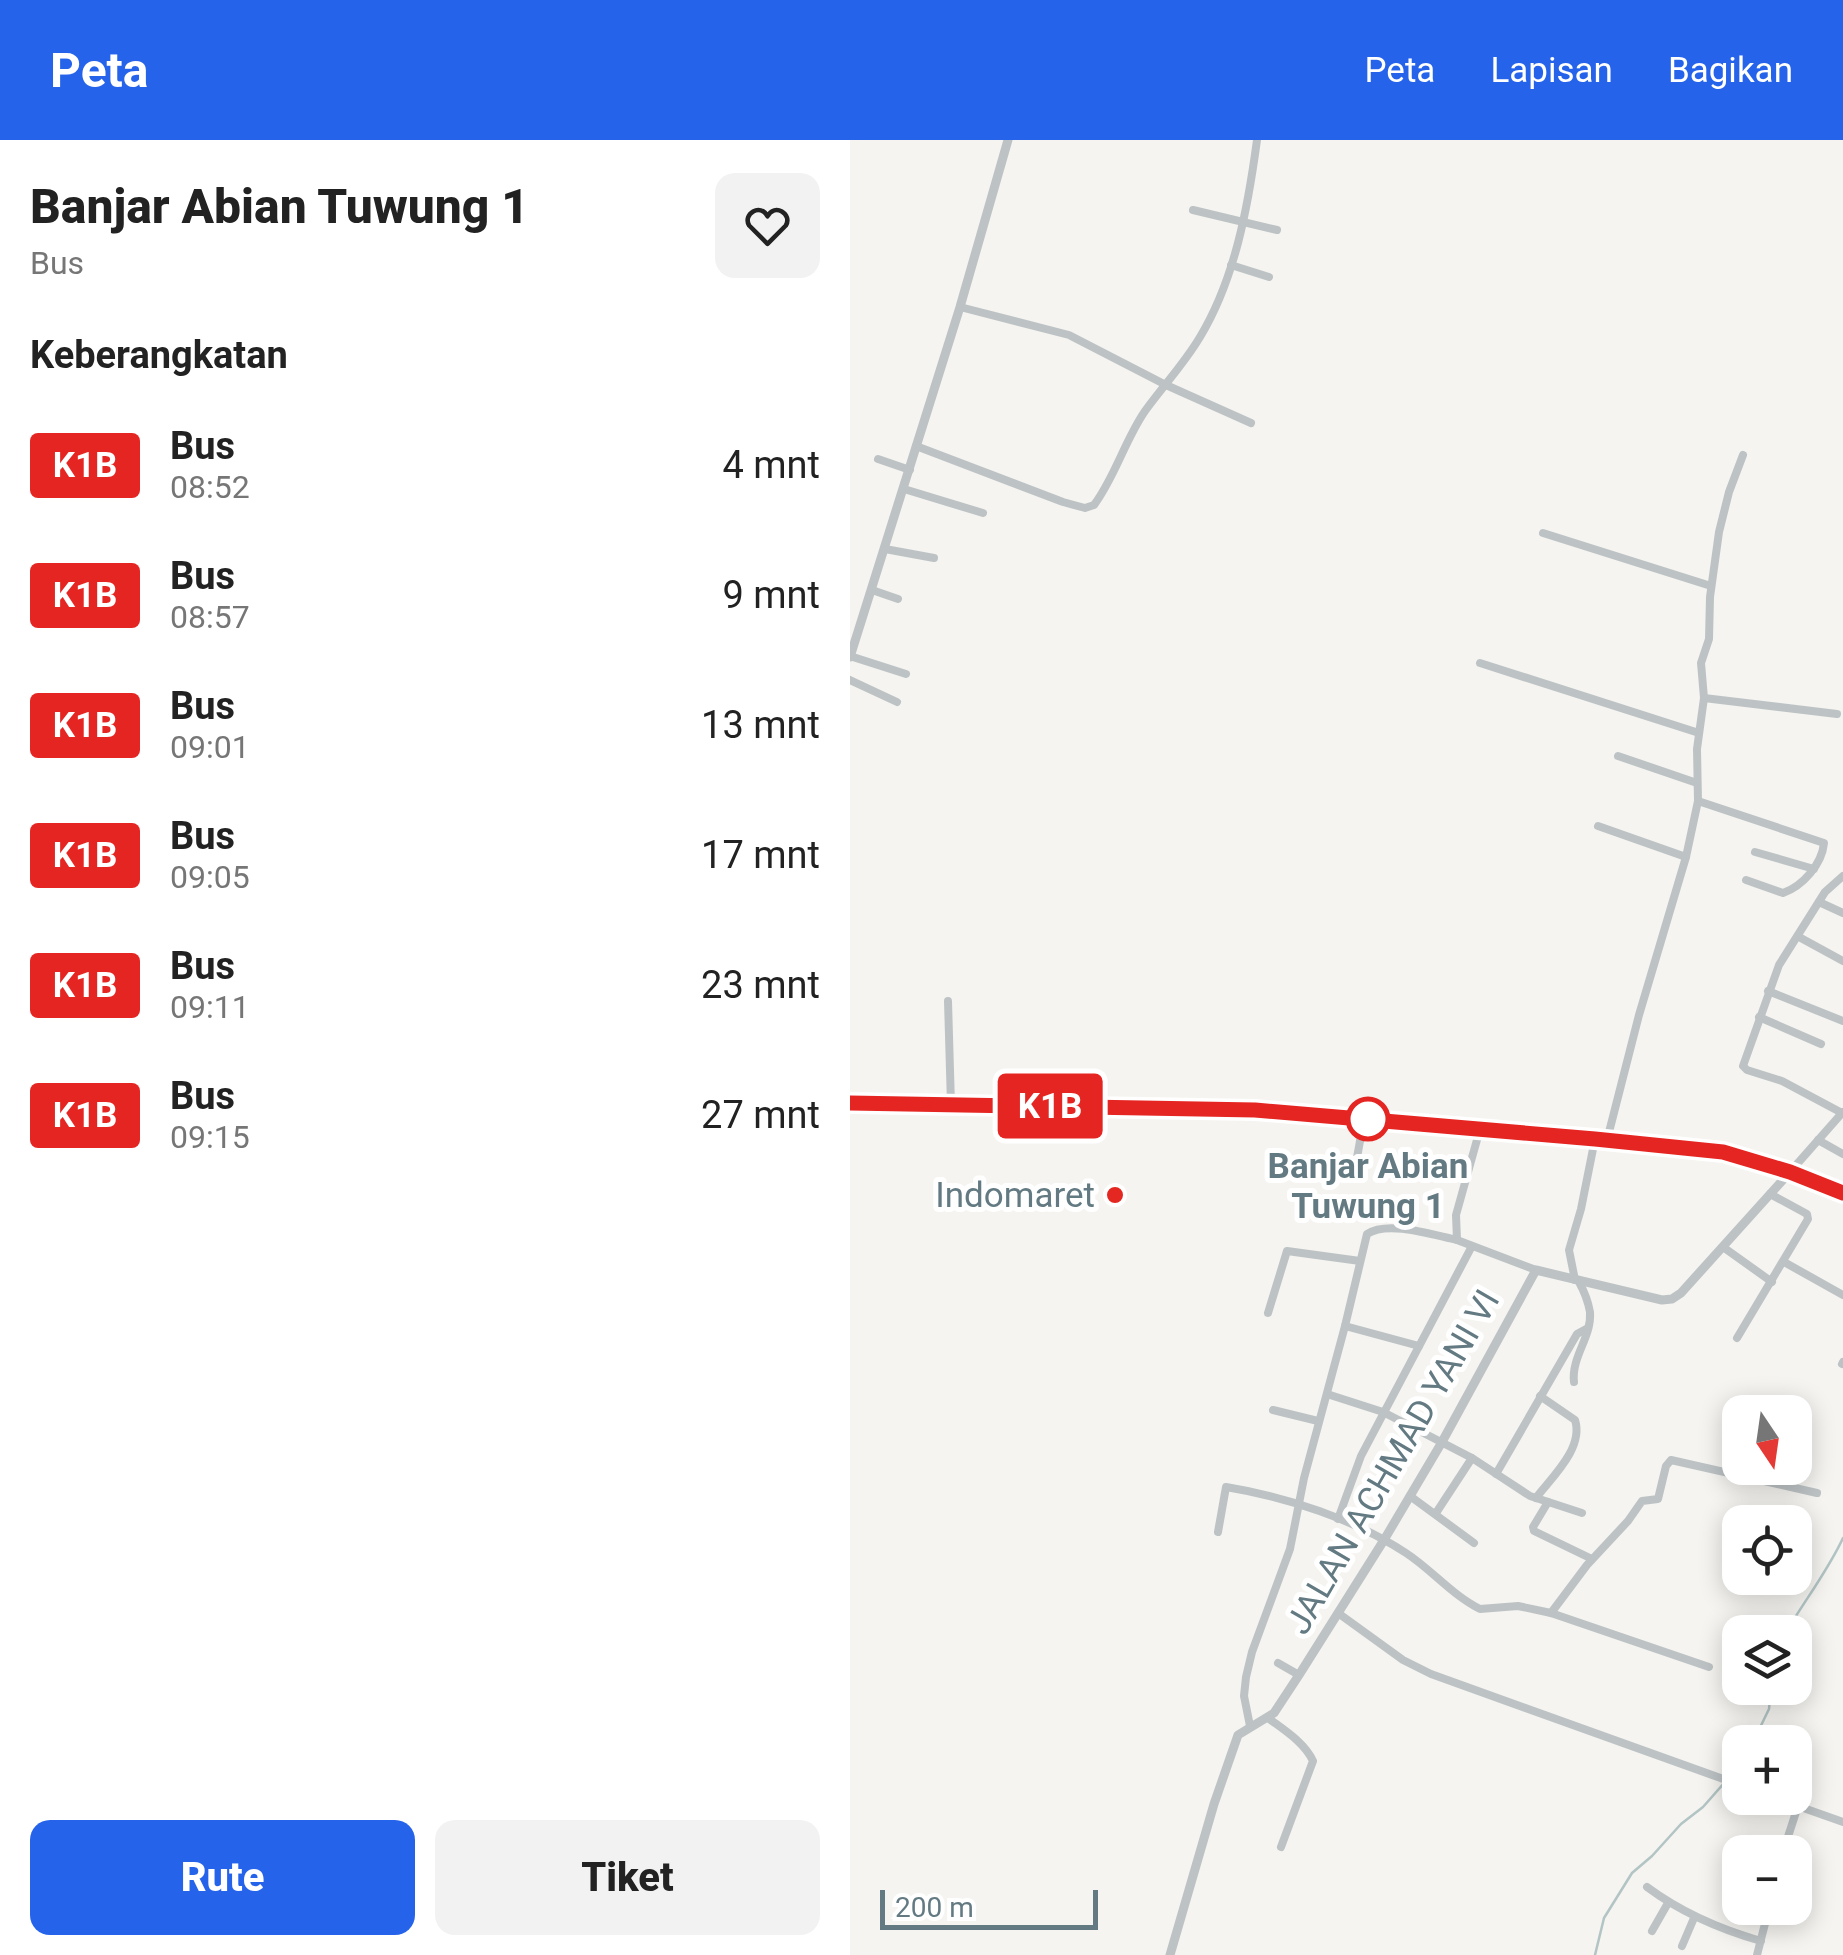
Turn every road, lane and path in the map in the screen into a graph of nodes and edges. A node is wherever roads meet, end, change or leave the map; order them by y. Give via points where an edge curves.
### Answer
1 (1008, 140) edge
2 (1256, 140) edge
3 (1193, 210) dead end
4 (1242, 221) junction
5 (1277, 230) dead end
6 (1230, 266) junction
7 (1269, 277) dead end
8 (960, 307) junction
9 (1166, 385) junction
10 (1251, 423) dead end
11 (916, 446) junction
12 (1743, 455) dead end
13 (878, 459) dead end
14 (910, 470) junction
15 (904, 489) junction
16 (983, 513) dead end
17 (1543, 533) dead end
18 (885, 549) junction
19 (934, 558) dead end
20 (1711, 586) junction
21 (872, 590) junction
22 (898, 599) dead end
23 (850, 657) edge
24 (1480, 663) dead end
25 (906, 674) dead end
26 (850, 680) edge
27 (1704, 698) junction
28 (897, 702) dead end
29 (1837, 714) dead end
30 (1699, 732) junction
31 (1618, 756) dead end
32 (1696, 783) junction
33 (1698, 802) junction
34 (1598, 826) dead end
35 (1755, 852) dead end
36 (1686, 857) junction
37 (1814, 869) junction
38 (1843, 876) edge
39 (1746, 880) dead end
40 (1819, 902) junction
41 (1843, 913) edge
42 (1798, 937) junction
43 (1843, 961) edge
44 (1768, 992) junction
45 (948, 1002) dead end
46 (1759, 1017) junction
47 (1843, 1022) edge
48 (1821, 1044) dead end
49 (850, 1104) edge
50 (951, 1105) junction
51 (1843, 1113) edge
52 (1364, 1119) junction
53 (1480, 1129) junction
54 (1601, 1139) junction
55 (1818, 1140) junction
56 (1843, 1154) edge
57 (1356, 1163) dead end
58 (1790, 1172) junction
59 (1843, 1193) edge
60 (1770, 1194) junction
61 (1457, 1240) junction
62 (1472, 1246) junction
63 (1723, 1247) junction
64 (1360, 1261) junction
65 (1784, 1262) junction
66 (1536, 1270) junction
67 (1573, 1280) junction
68 (1772, 1282) junction
69 (1843, 1295) edge
70 (1268, 1312) dead end
71 (1345, 1326) junction
72 (1586, 1328) junction
73 (1737, 1338) dead end
74 (1419, 1346) junction
75 (1574, 1382) dead end
76 (1327, 1394) junction
77 (1540, 1396) junction
78 (1273, 1410) dead end
79 (1383, 1412) junction
80 (1318, 1421) junction
81 (1442, 1442) junction
82 (1472, 1458) junction
83 (1496, 1474) junction
84 (1817, 1494) dead end
85 (1410, 1496) junction
86 (1536, 1498) junction
87 (1548, 1502) junction
88 (1298, 1505) junction
89 (1582, 1512) dead end
90 (1436, 1513) junction
91 (1338, 1519) junction
92 (1218, 1532) dead end
93 (1384, 1540) junction
94 (1474, 1543) dead end
95 (1592, 1559) junction
96 (1551, 1613) junction
97 (1338, 1614) junction
98 (1278, 1663) dead end
99 (1709, 1667) dead end
100 (1299, 1676) junction
101 (1268, 1718) junction
102 (1250, 1726) junction
103 (1722, 1778) edge
104 (1812, 1811) edge
105 (1843, 1822) edge
106 (1281, 1847) dead end
107 (1647, 1888) dead end
108 (1668, 1903) junction
109 (1694, 1918) junction
110 (1764, 1925) edge
111 (1652, 1930) dead end
112 (1760, 1941) junction
113 (1682, 1946) dead end
114 (1170, 1955) edge
115 (1757, 1955) edge

1 - 8 street
2 - 4 street
3 - 4 street
4 - 5 street
4 - 6 street
6 - 7 street
6 - 9 street via 1208,324
8 - 9 street via 1069,335
8 - 11 street
9 - 10 street
9 - 11 street via 1090,507
11 - 14 street
12 - 20 street via 1719,532
13 - 14 street
14 - 15 street
15 - 16 street
15 - 18 street
17 - 20 street
18 - 19 street
18 - 21 street
20 - 27 street via 1701,664
21 - 22 street
21 - 23 street
23 - 25 street
24 - 30 street
26 - 28 street
27 - 29 street
27 - 30 street
30 - 32 street
31 - 32 street
32 - 33 street
33 - 36 street
33 - 37 street via 1822,842
34 - 36 street
35 - 37 street
36 - 54 street
37 - 39 street via 1786,892
38 - 40 street
40 - 41 street
40 - 42 street
42 - 43 street
42 - 44 street
44 - 46 street
44 - 47 street
45 - 50 street
46 - 48 street
46 - 51 street via 1744,1069
49 - 50 highway
50 - 52 highway via 1255,1110
51 - 55 street
52 - 53 highway
52 - 57 street
53 - 54 highway
53 - 61 street via 1456,1214
54 - 58 highway via 1723,1152
54 - 67 street via 1569,1250
55 - 56 street
55 - 58 street
58 - 59 highway
58 - 60 street, JALAN ACHMAD YANI VI
60 - 63 street, JALAN ACHMAD YANI VI
60 - 65 street via 1808,1217
61 - 62 street
61 - 64 street via 1372,1230
62 - 66 street
62 - 74 street
63 - 67 street, JALAN ACHMAD YANI VI via 1668,1300
63 - 68 street
64 - 70 street via 1288,1251
64 - 71 street
65 - 68 street
65 - 69 street
66 - 67 street, JALAN ACHMAD YANI VI
66 - 81 street, JALAN ACHMAD YANI VI
67 - 72 street via 1590,1312
68 - 73 street
71 - 74 street
71 - 76 street
72 - 75 street
72 - 77 street
74 - 79 street
76 - 79 street
76 - 80 street
77 - 83 street
77 - 86 street via 1575,1420 1578,1432
78 - 80 street
79 - 81 street
79 - 91 street
80 - 88 street
81 - 82 street
81 - 85 street, JALAN ACHMAD YANI VI
82 - 83 street
82 - 90 street
83 - 86 street
84 - 95 street via 1671,1460 1658,1499 1642,1501
85 - 90 street
85 - 93 street, JALAN ACHMAD YANI VI
86 - 87 street
87 - 89 street
87 - 95 street via 1534,1532
88 - 91 street
88 - 92 street via 1226,1487
88 - 102 street via 1290,1549 1246,1678
90 - 94 street
91 - 93 street
93 - 96 street via 1475,1607
93 - 97 street, JALAN ACHMAD YANI VI
95 - 96 street
96 - 99 street
97 - 100 street, JALAN ACHMAD YANI VI
97 - 103 street via 1430,1674
98 - 100 street
100 - 101 street, JALAN ACHMAD YANI VI
101 - 102 street, JALAN ACHMAD YANI VI
101 - 106 street via 1313,1761
102 - 114 street via 1230,1753
104 - 105 street
107 - 108 street
108 - 109 street
108 - 111 street
109 - 112 street
109 - 113 street
110 - 112 street
112 - 115 street

